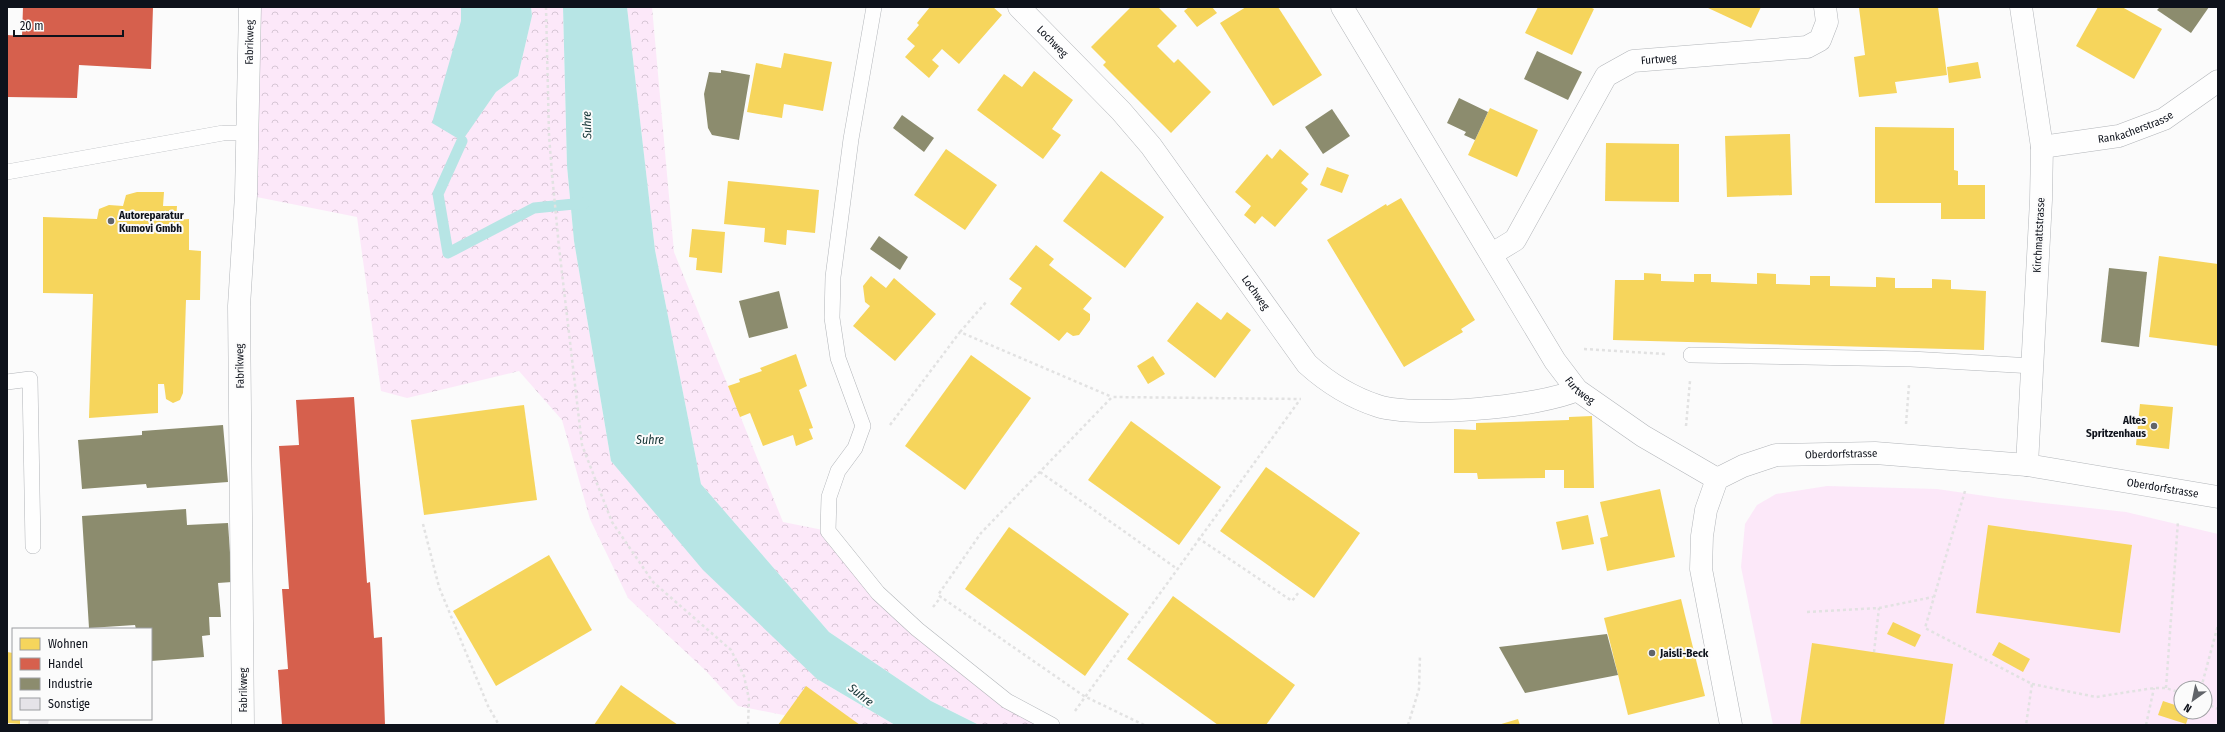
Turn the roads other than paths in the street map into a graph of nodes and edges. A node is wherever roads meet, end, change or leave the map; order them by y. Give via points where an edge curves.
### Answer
1 (250, 7) edge
2 (874, 7) edge
3 (1019, 7) edge
4 (1342, 7) edge
5 (1824, 7) edge
6 (2021, 7) edge
7 (2218, 81) edge
8 (248, 133) junction
9 (2042, 147) junction
10 (7, 172) edge
11 (1492, 254) junction
12 (1691, 355) road end
13 (2033, 366) junction
14 (7, 382) edge
15 (1577, 390) junction
16 (2027, 464) junction
17 (1717, 479) junction
18 (2218, 497) edge
19 (33, 546) dead end
20 (243, 725) edge
21 (1052, 725) edge
22 (1731, 725) edge

1 - 8 street, Fabrikweg
2 - 21 lane via 851,139 833,277 832,318 838,358 863,426 855,448 838,471 829,497 828,531 878,593 918,629 1007,701
3 - 15 street, Lochweg via 1121,111 1151,146 1307,364 1325,380 1347,393 1379,406 1412,411 1529,404 1561,397
4 - 11 street, Furtweg
5 - 11 street, Furtweg via 1827,22 1820,40 1807,47 1633,61 1606,76 1515,240
6 - 9 street, Kirchmattstrasse
7 - 9 street, Rankacherstrasse via 2164,119 2119,136
8 - 10 lane via 223,133
8 - 20 street, Fabrikweg via 239,306
9 - 13 street, Kirchmattstrasse
11 - 15 street, Furtweg via 1555,361
12 - 13 lane via 1911,359
13 - 16 street, Kirchmattstrasse
14 - 19 lane via 30,379
15 - 17 street, Furtweg via 1643,436
16 - 17 street, Oberdorfstrasse via 1903,455 1776,455 1743,466
16 - 18 street, Oberdorfstrasse
17 - 22 street via 1706,510 1701,569

